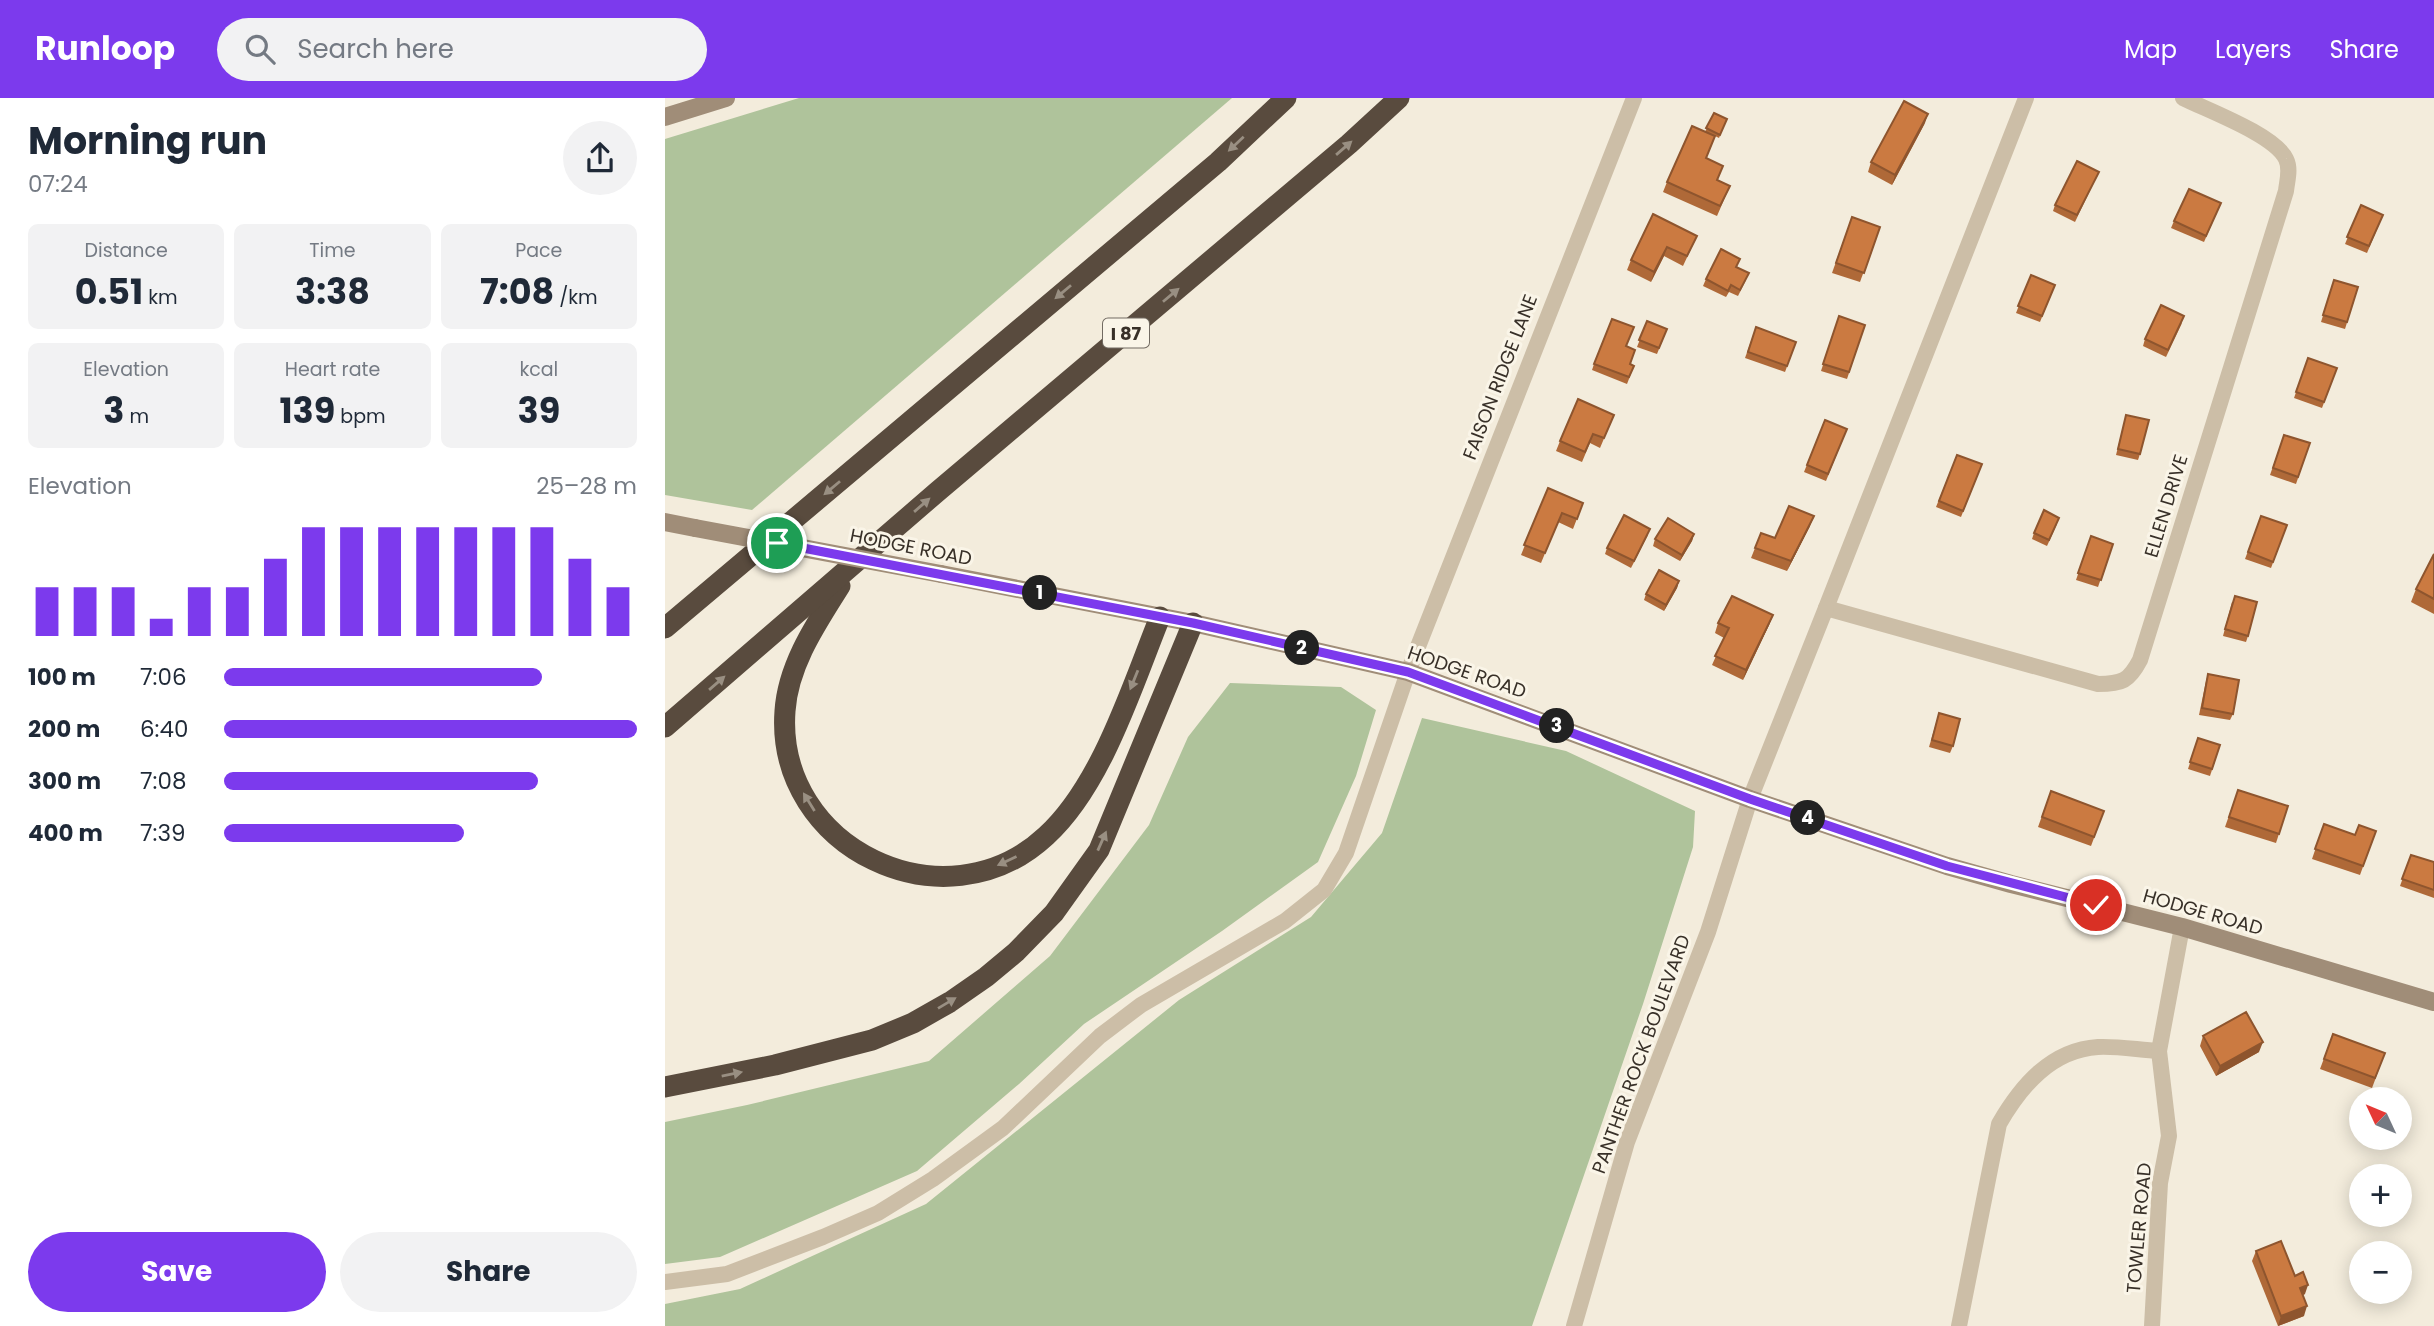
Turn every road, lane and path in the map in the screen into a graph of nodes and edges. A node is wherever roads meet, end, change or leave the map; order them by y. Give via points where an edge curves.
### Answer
1 (726, 98) edge
2 (1286, 98) edge
3 (1399, 98) edge
4 (1634, 98) edge
5 (2026, 98) edge
6 (2183, 98) edge
7 (665, 117) edge
8 (665, 522) edge
9 (852, 566) junction
10 (1826, 608) junction
11 (1160, 617) junction
12 (1193, 623) junction
13 (665, 628) edge
14 (1408, 672) junction
15 (665, 727) edge
16 (1750, 799) junction
17 (2182, 927) junction
18 (2434, 1002) edge
19 (2159, 1051) junction
20 (665, 1087) edge
21 (665, 1282) edge
22 (1574, 1326) edge
23 (1959, 1326) edge
24 (2152, 1326) edge

1 - 7 main road
2 -> 13 highway via 1218,162
9 -> 3 highway, I 87
4 - 14 street, FAISON RIDGE LANE
5 - 10 street
6 - 10 street, ELLEN DRIVE via 2263,136 2279,149 2289,171 2159,600 2131,676 2115,684 2098,684
8 - 11 main road, HODGE ROAD, bridge
11 -> 9 highway via 1093,774 1046,837 1024,853 978,872 922,876 889,869 863,856 821,821 793,772 786,744 790,680 818,620
15 -> 9 highway, I 87
10 - 16 street
11 - 12 main road, HODGE ROAD
12 - 14 main road, HODGE ROAD
20 -> 12 highway via 872,1040 950,1002 1016,952 1054,913 1099,850
14 - 16 main road, HODGE ROAD
14 - 21 street, FAISON RIDGE LANE via 1346,853 1324,890 1285,921 1141,1005 1100,1036 1003,1128 878,1213 727,1274
16 - 17 main road, HODGE ROAD via 1947,866
16 - 22 street, PANTHER ROCK BOULEVARD via 1708,932 1627,1142
17 - 18 main road, HODGE ROAD
17 - 19 street, TOWLER ROAD
19 - 23 street via 2097,1047 2062,1055 2011,1102 1999,1124
19 - 24 street, TOWLER ROAD via 2169,1136 2160,1183

